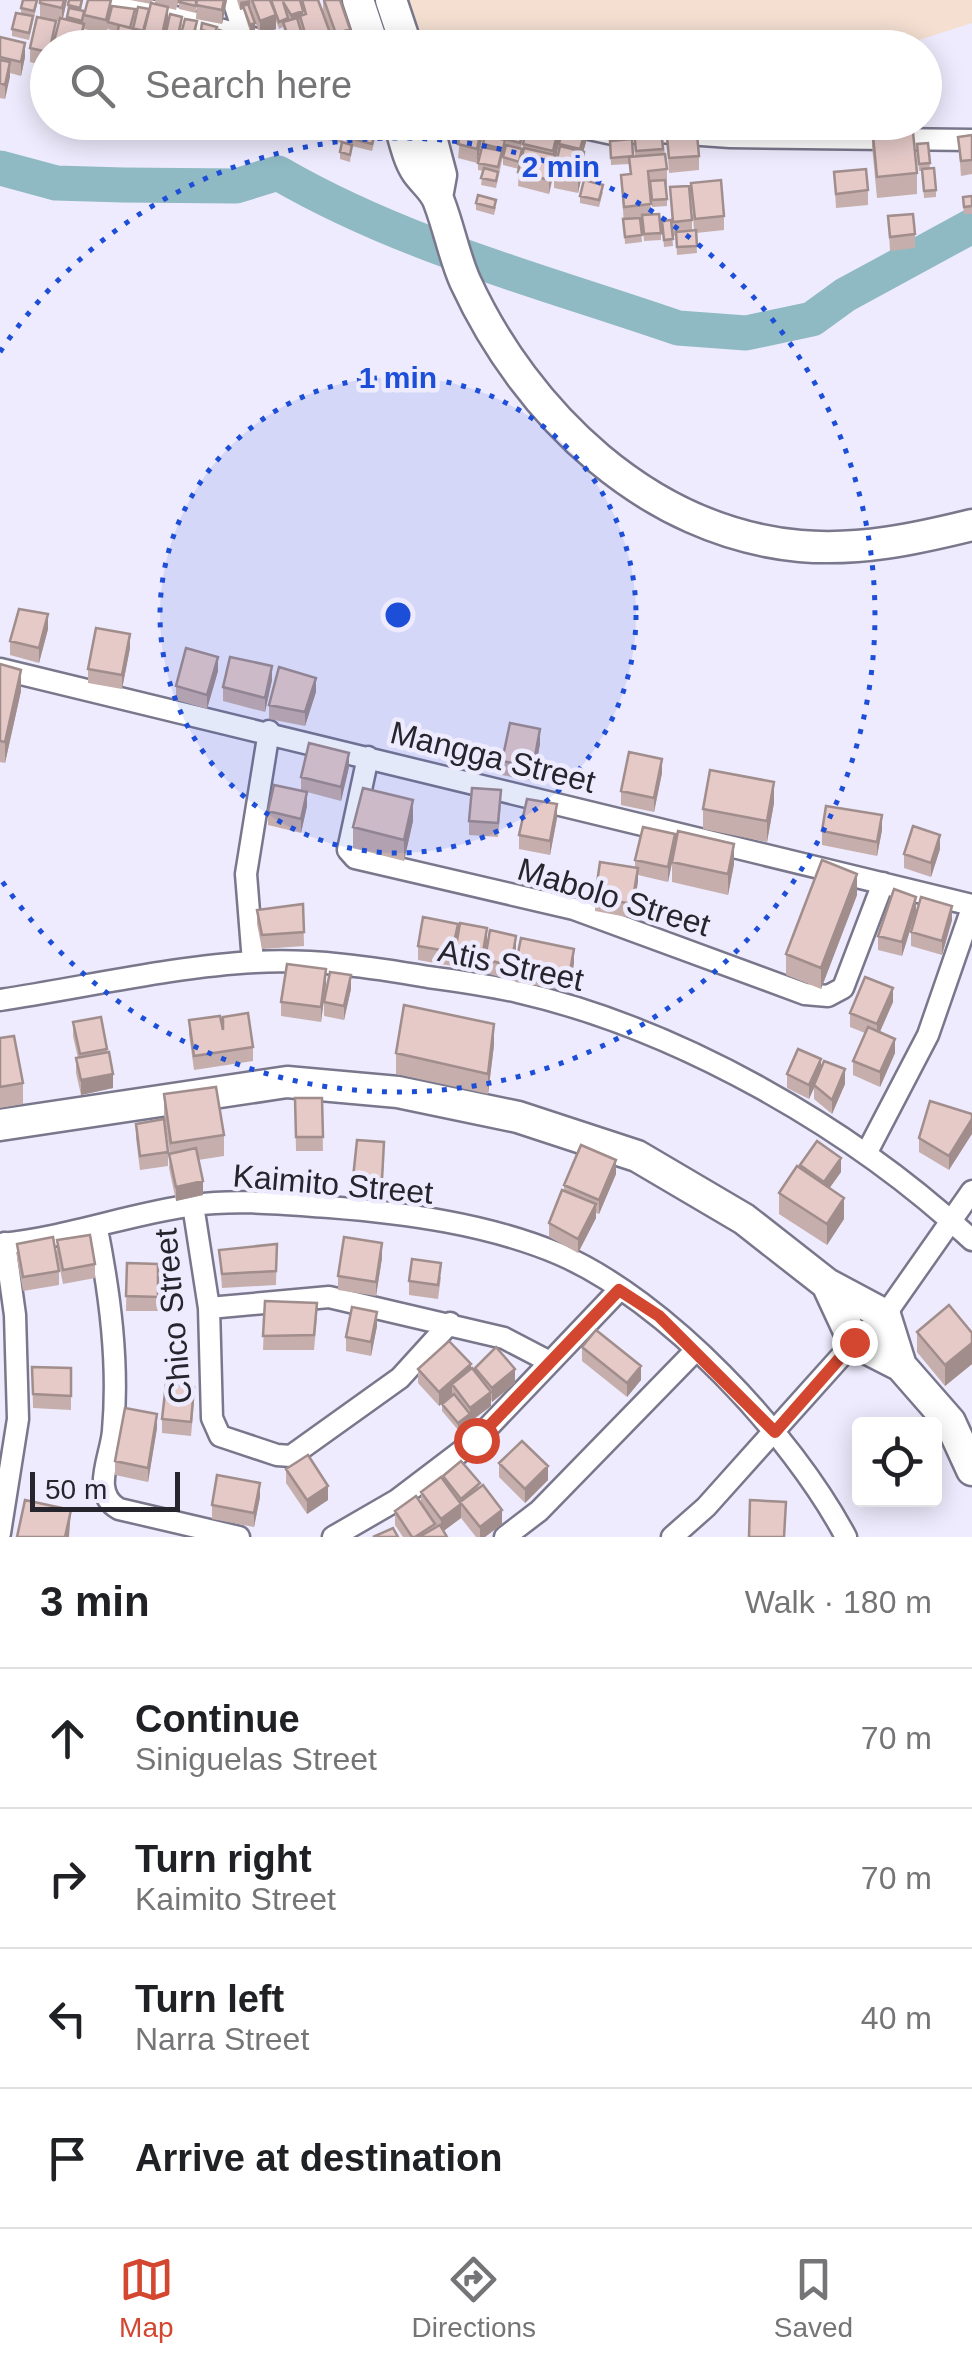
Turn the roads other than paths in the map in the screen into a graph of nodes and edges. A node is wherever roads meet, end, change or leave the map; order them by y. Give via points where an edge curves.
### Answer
1 (112, 0) edge
2 (233, 0) edge
3 (358, 0) edge
4 (391, 0) edge
5 (228, 30) edge
6 (243, 30) edge
7 (368, 30) edge
8 (400, 30) edge
9 (405, 140) edge
10 (432, 140) edge
11 (942, 140) edge
12 (972, 140) edge
13 (440, 203) junction
14 (972, 525) edge
15 (0, 669) edge
16 (269, 731) junction
17 (368, 757) junction
18 (883, 883) junction
19 (972, 906) edge
20 (253, 962) junction
21 (0, 1000) edge
22 (0, 1125) edge
23 (866, 1154) junction
24 (972, 1191) edge
25 (194, 1205) junction
26 (954, 1223) junction
27 (96, 1229) junction
28 (972, 1240) edge
29 (3, 1244) edge
30 (827, 1284) junction
31 (619, 1290) junction
32 (208, 1308) junction
33 (885, 1315) junction
34 (450, 1323) junction
35 (854, 1342) junction
36 (695, 1350) junction
37 (550, 1362) junction
38 (901, 1366) junction
39 (775, 1432) junction
40 (972, 1470) edge
41 (0, 1533) edge
42 (239, 1537) edge
43 (333, 1537) edge
44 (505, 1537) edge
45 (672, 1537) edge
46 (846, 1537) edge

1 - 5 street
2 - 6 street
3 - 7 street
4 - 8 street
9 - 13 street via 414,169
10 - 13 street
11 - 12 street
13 - 14 street via 464,280 515,372 562,428 609,467 688,515 797,546 902,542
15 - 16 street, Mangga Street
16 - 17 street, Mangga Street
16 - 20 street via 246,874
17 - 18 street, Mangga Street
17 - 18 street, Mabolo Street via 348,850 355,858 574,909 805,994 828,996 844,988
18 - 19 street, Mangga Street
19 - 23 street via 928,1035
20 - 21 street, Atis Street
20 - 23 street, Atis Street via 349,964 517,991 588,1012 789,1104
22 - 30 street via 287,1082 398,1092 518,1117 636,1156 744,1219
23 - 26 street, Atis Street
24 - 26 street
25 - 27 street, Kaimito Street
25 - 31 street, Kaimito Street via 385,1212 499,1234 561,1254
25 - 32 street, Chico Street
26 - 28 street, Atis Street
26 - 33 street
27 - 29 street, Kaimito Street
27 - 42 street via 110,1295 114,1364 108,1503
29 - 41 street via 15,1315 18,1418
30 - 33 street
30 - 35 street
31 - 36 street, Kaimito Street
31 - 37 street
32 - 34 street via 329,1297
32 - 34 street, Chico Street via 214,1430 291,1456 400,1378
33 - 35 street
33 - 38 street
34 - 37 street via 504,1338
35 - 38 street
35 - 39 street
36 - 39 street, Kaimito Street
36 - 44 street via 539,1511
37 - 43 street via 476,1440
38 - 40 street via 950,1422
39 - 45 street
39 - 46 street, Kaimito Street via 822,1490

